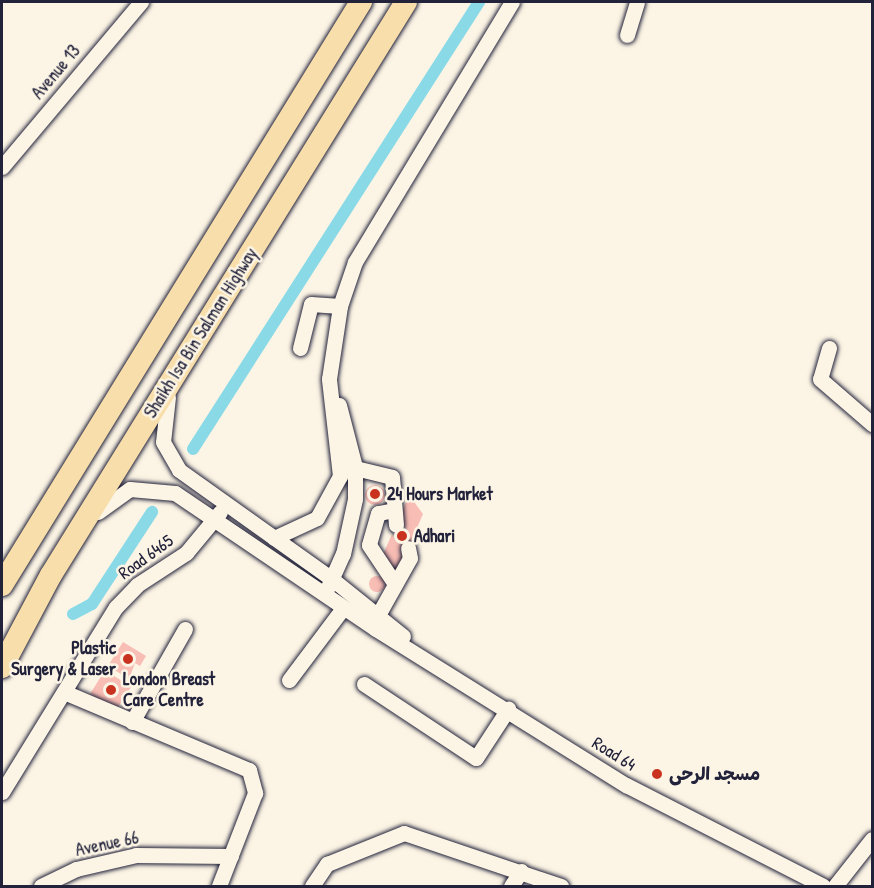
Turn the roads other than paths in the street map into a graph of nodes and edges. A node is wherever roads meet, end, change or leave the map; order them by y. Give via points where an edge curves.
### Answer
1 (141, 2) edge
2 (361, 2) edge
3 (406, 2) edge
4 (512, 2) edge
5 (637, 2) edge
6 (627, 35) dead end
7 (2, 167) edge
8 (340, 306) junction
9 (300, 348) dead end
10 (830, 348) dead end
11 (184, 360) junction
12 (873, 424) edge
13 (348, 466) junction
14 (68, 470) junction
15 (226, 504) junction
16 (216, 518) junction
17 (274, 538) junction
18 (408, 548) tunnel mouth
19 (2, 558) edge
20 (51, 575) junction
21 (332, 579) junction
22 (395, 584) junction
23 (2, 585) edge
24 (323, 594) junction
25 (343, 608) junction
26 (378, 615) junction
27 (185, 629) dead end
28 (426, 656) junction
29 (2, 667) edge
30 (289, 680) dead end
31 (364, 684) dead end
32 (64, 692) junction
33 (508, 709) junction
34 (132, 722) junction
35 (2, 792) edge
36 (873, 839) edge
37 (226, 855) junction
38 (521, 871) junction
39 (802, 881) edge
40 (41, 886) edge
41 (219, 886) edge
42 (312, 886) edge
43 (511, 886) edge
44 (561, 886) edge
45 (822, 886) edge
46 (836, 886) edge

1 - 7 street, Avenue 13
2 - 14 highway
3 - 11 highway, Shaikh Isa Bin Salman Highway
4 - 8 street via 364,241
5 - 6 street
8 - 9 street via 311,304
8 - 13 street via 331,368
10 - 12 street via 820,379
11 - 15 street, Road 64 via 163,410 163,442 178,470
11 - 20 highway, Shaikh Isa Bin Salman Highway
13 - 17 street via 317,518
13 - 21 street via 352,518
13 - 22 street via 392,477 395,517 378,513 369,545
14 - 19 highway
14 - 23 highway
15 - 16 street, Road 6465
15 - 17 street, Road 64
16 - 20 street, Road 64 via 160,488 117,494
16 - 24 street, Road 64
16 - 32 street, Road 6465 via 177,561 126,595
17 - 21 street, Road 64
18 - 22 street via 410,558
20 - 29 highway, Shaikh Isa Bin Salman Highway
21 - 24 street
21 - 26 street, Road 64
22 - 26 street
24 - 25 street, Road 64
25 - 28 street, Road 64
25 - 30 street
26 - 28 street, Road 64
27 - 34 street
28 - 33 street, Road 64
31 - 33 street via 476,758
32 - 34 street
32 - 35 street, Road 6465
33 - 39 street, Road 64 via 665,808
34 - 37 street via 241,764 255,777 255,793
36 - 46 street
37 - 40 street, Avenue 66 via 136,855 76,869
37 - 41 street
38 - 42 street via 404,833 327,864
38 - 43 street
38 - 44 street
39 - 45 street, Road 64

